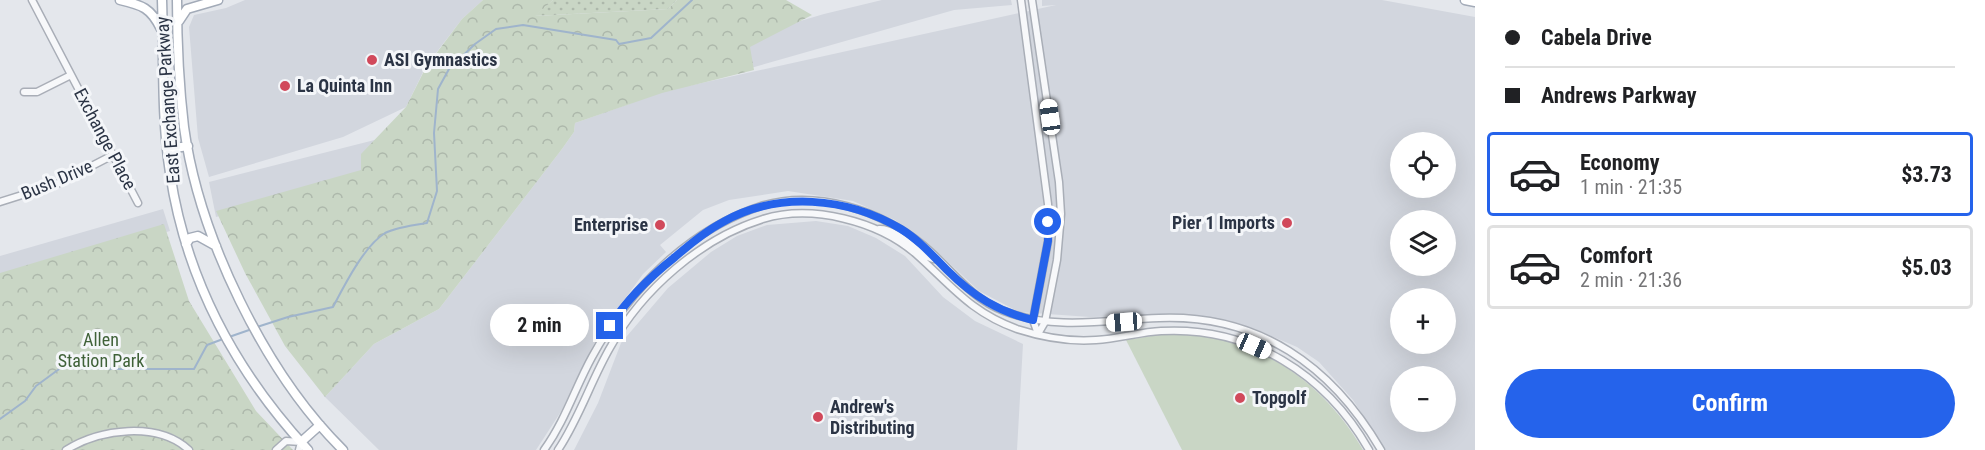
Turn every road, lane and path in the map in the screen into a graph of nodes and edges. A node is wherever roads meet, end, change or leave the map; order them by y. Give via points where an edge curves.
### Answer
1 (32, 0) edge
2 (141, 0) edge
3 (162, 0) edge
4 (177, 0) edge
5 (211, 0) edge
6 (1021, 0) edge
7 (1032, 0) edge
8 (1465, 0) edge
9 (125, 1) edge
10 (1475, 2) edge
11 (163, 34) junction
12 (178, 35) junction
13 (71, 75) junction
14 (24, 92) dead end
15 (188, 146) junction
16 (168, 149) junction
17 (113, 155) junction
18 (804, 201) junction
19 (0, 202) edge
20 (138, 203) dead end
21 (804, 214) junction
22 (875, 230) junction
23 (186, 244) junction
24 (216, 247) junction
25 (937, 259) junction
26 (659, 270) junction
27 (667, 278) junction
28 (1033, 320) junction
29 (1045, 322) junction
30 (1038, 334) junction
31 (1286, 348) junction
32 (1280, 357) junction
33 (583, 375) junction
34 (593, 380) junction
35 (320, 425) junction
36 (300, 446) edge
37 (546, 449) edge
38 (66, 450) edge
39 (189, 450) edge
40 (276, 450) edge
41 (308, 450) edge
42 (343, 450) edge
43 (558, 450) edge
44 (1369, 450) edge
45 (1381, 450) edge

1 - 13 street, Exchange Place
2 - 9 main road
3 - 11 main road, East Exchange Parkway
4 - 12 main road, East Exchange Parkway
5 - 12 main road via 187,9 180,19
6 - 28 street via 1048,204 1048,241
7 - 29 street via 1061,214
8 - 10 main road
9 - 11 main road via 151,10
11 - 16 main road, East Exchange Parkway
12 - 15 main road, East Exchange Parkway
13 - 14 street, Exchange Place via 37,92
13 - 17 street, Exchange Place
15 - 16 main road
15 - 24 main road, East Exchange Parkway
16 - 23 main road, East Exchange Parkway
17 - 19 street, Bush Drive via 57,184
17 - 20 street, Exchange Place
18 - 21 street
18 - 25 street via 836,203 870,213 901,229
18 - 26 street via 763,206 725,221
21 - 22 street via 836,218
21 - 27 street via 766,218 731,230
22 - 25 street via 888,229 928,258
22 - 30 street via 918,255 980,312
23 - 24 main road via 198,236
23 - 36 main road, East Exchange Parkway via 205,297 248,376
24 - 35 main road, East Exchange Parkway via 273,360
25 - 28 street via 983,300
26 - 27 street
26 - 33 street via 616,317
27 - 34 street via 623,326
28 - 29 street
28 - 30 street
29 - 30 street
29 - 31 street via 1194,318 1226,323
30 - 32 street via 1097,340 1159,331 1193,331 1232,338
31 - 32 street
31 - 45 street via 1326,376 1349,401
32 - 44 street via 1318,384
33 - 34 street
33 - 37 street
34 - 43 street
35 - 36 main road
35 - 42 main road, East Exchange Parkway
36 - 40 street via 286,441
36 - 41 main road, East Exchange Parkway
38 - 39 street via 104,434 133,431 178,440

